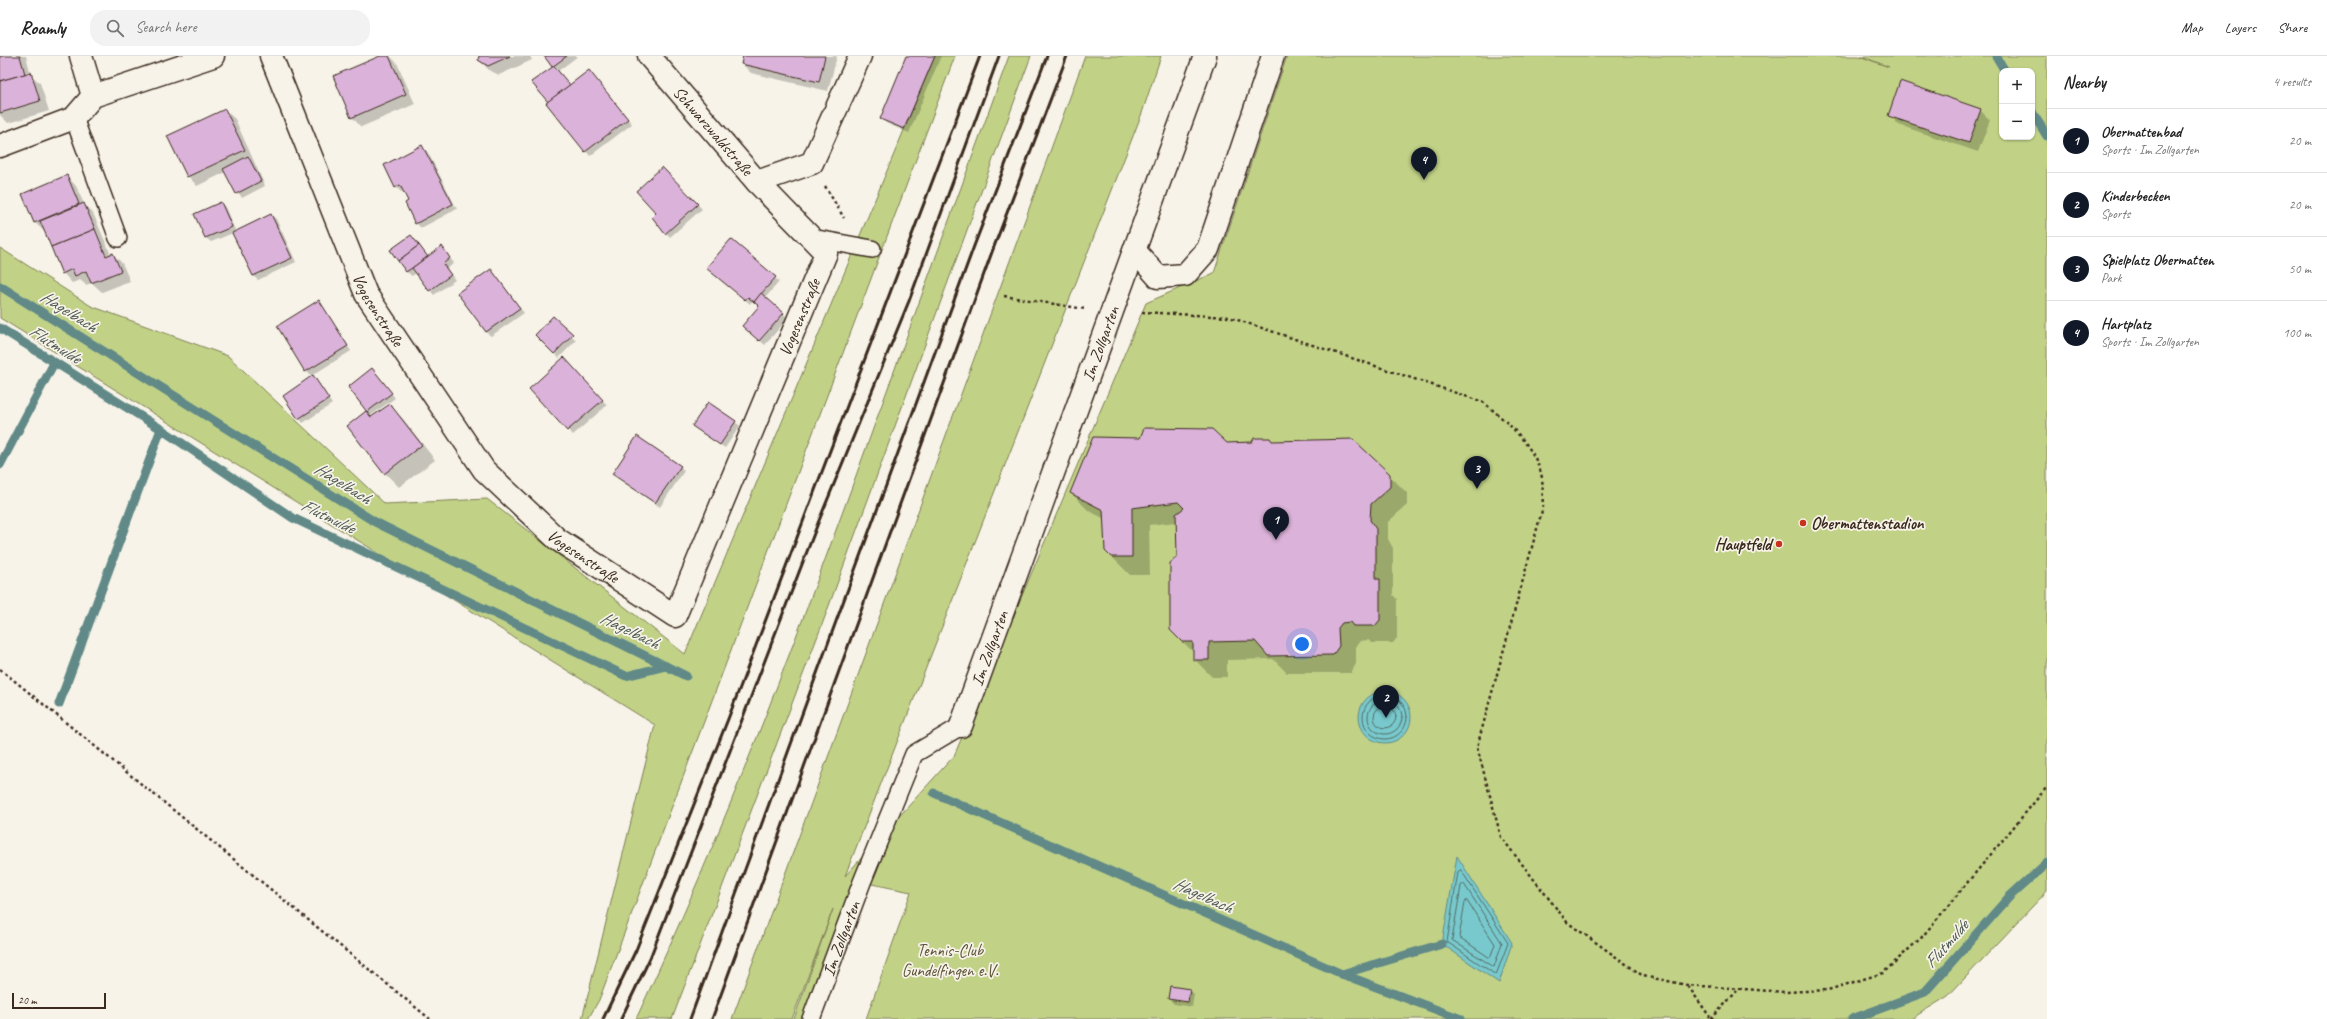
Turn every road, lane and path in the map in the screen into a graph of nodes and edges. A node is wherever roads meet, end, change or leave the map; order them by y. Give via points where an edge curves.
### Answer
1 (81, 56) edge
2 (213, 56) edge
3 (271, 56) edge
4 (649, 56) edge
5 (860, 56) edge
6 (1205, 56) edge
7 (1274, 56) edge
8 (94, 96) junction
9 (74, 118) junction
10 (0, 146) edge
11 (812, 163) junction
12 (757, 182) junction
13 (118, 238) dead end
14 (812, 238) junction
15 (872, 249) joint
16 (1135, 252) junction
17 (1004, 296) dead end
18 (1113, 311) junction
19 (0, 669) edge
20 (961, 726) joint
21 (2047, 787) edge
22 (1687, 985) junction
23 (1738, 990) junction
24 (1711, 1018) edge
25 (430, 1019) edge
26 (812, 1019) edge

1 - 8 street
2 - 8 street
3 - 14 street, Vogesenstraße via 366,294 484,470 557,539 675,616 826,252
4 - 12 street, Schwarzwaldstraße
5 - 11 street
6 - 16 street, Im Zollgarten
7 - 16 street via 1208,249 1185,274 1158,277
8 - 9 street
9 - 10 street
9 - 13 lane
11 - 12 street, Schwarzwaldstraße
11 - 15 path via 856,238
12 - 14 street, Vogesenstraße
14 - 15 lane
16 - 18 street, Im Zollgarten
17 - 18 path
18 - 20 street, Im Zollgarten
18 - 22 path via 1229,317 1483,402 1509,422 1527,445 1541,471 1543,507 1477,747 1501,837 1567,922 1643,976
19 - 25 path
20 - 26 lane, Im Zollgarten via 914,754 862,882
21 - 23 path via 1922,937 1883,972 1828,990
22 - 23 path
22 - 24 path
23 - 24 path

